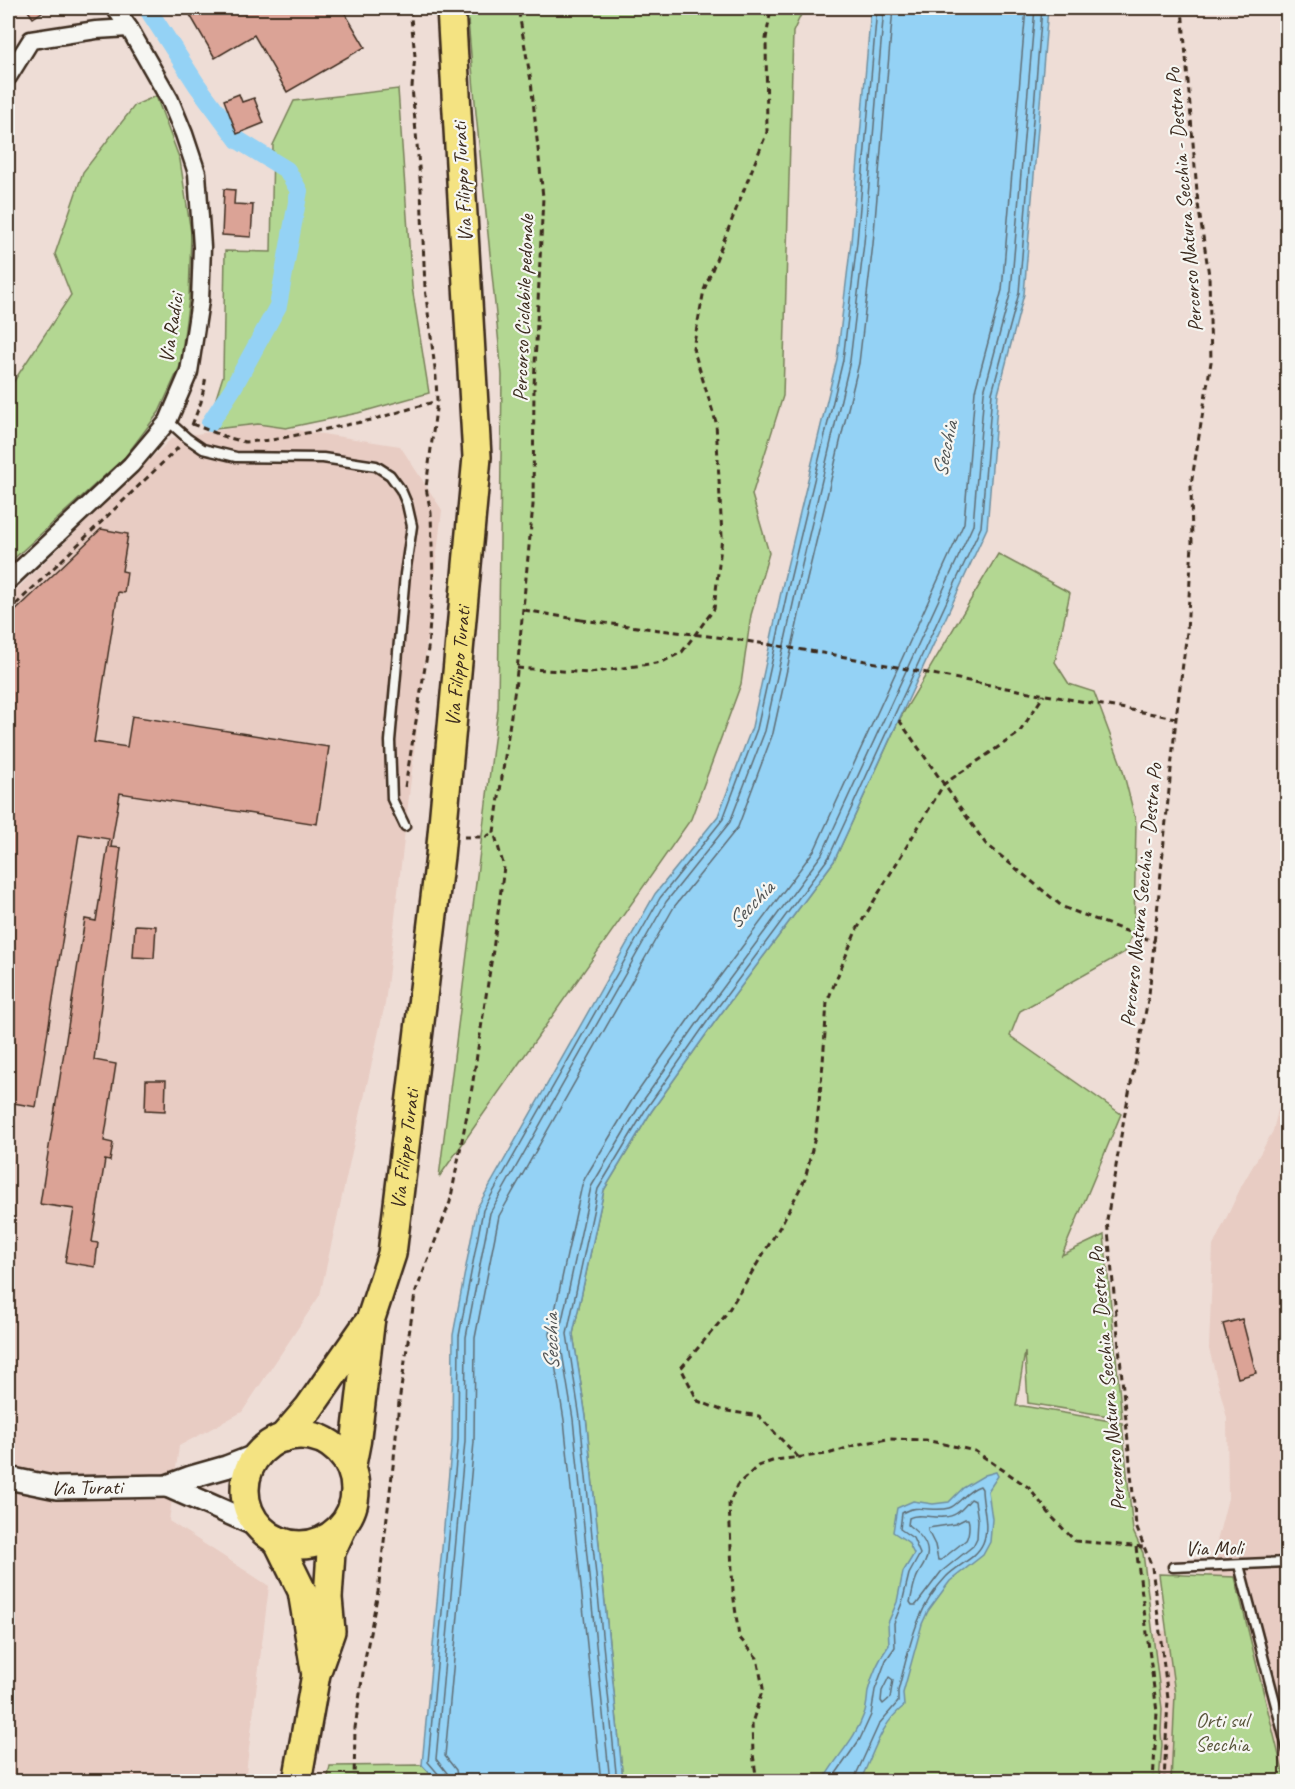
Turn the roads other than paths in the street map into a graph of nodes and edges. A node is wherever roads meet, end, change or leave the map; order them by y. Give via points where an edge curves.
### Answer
1 (115, 8) edge
2 (451, 8) edge
3 (129, 28) junction
4 (8, 76) edge
5 (168, 421) junction
6 (8, 580) edge
7 (405, 826) dead end
8 (370, 1321) junction
9 (284, 1437) junction
10 (257, 1455) junction
11 (351, 1467) junction
12 (8, 1478) edge
13 (166, 1486) junction
14 (344, 1524) junction
15 (267, 1533) junction
16 (1287, 1562) edge
17 (1239, 1565) junction
18 (1173, 1567) dead end
19 (316, 1674) junction
20 (1287, 1751) edge
21 (297, 1782) edge

1 - 3 street, Via Radici
2 - 8 main road, Via Filippo Turati via 477,457 440,856 392,1254
3 - 4 street via 31,40
3 - 5 street, Via Radici via 170,100 197,173 202,247 200,301 189,372
5 - 6 street, Via Radici via 131,465
5 - 7 lane via 203,449 236,457 323,458 376,466 390,475 401,490 412,526 390,741 392,799
8 - 9 highway
8 - 11 highway
9 - 10 main road
9 - 11 main road via 308,1436 330,1443
10 - 13 street
10 - 15 main road via 248,1472 245,1491 251,1515
11 - 14 main road via 355,1486 353,1506
12 - 13 street, Via Turati via 57,1488
13 - 15 street
14 - 15 main road via 313,1543 295,1545
14 - 19 main road via 331,1552 330,1631
15 - 19 main road via 302,1591
16 - 17 lane, Via Moli
17 - 18 lane, Via Moli
17 - 20 lane
19 - 21 main road

